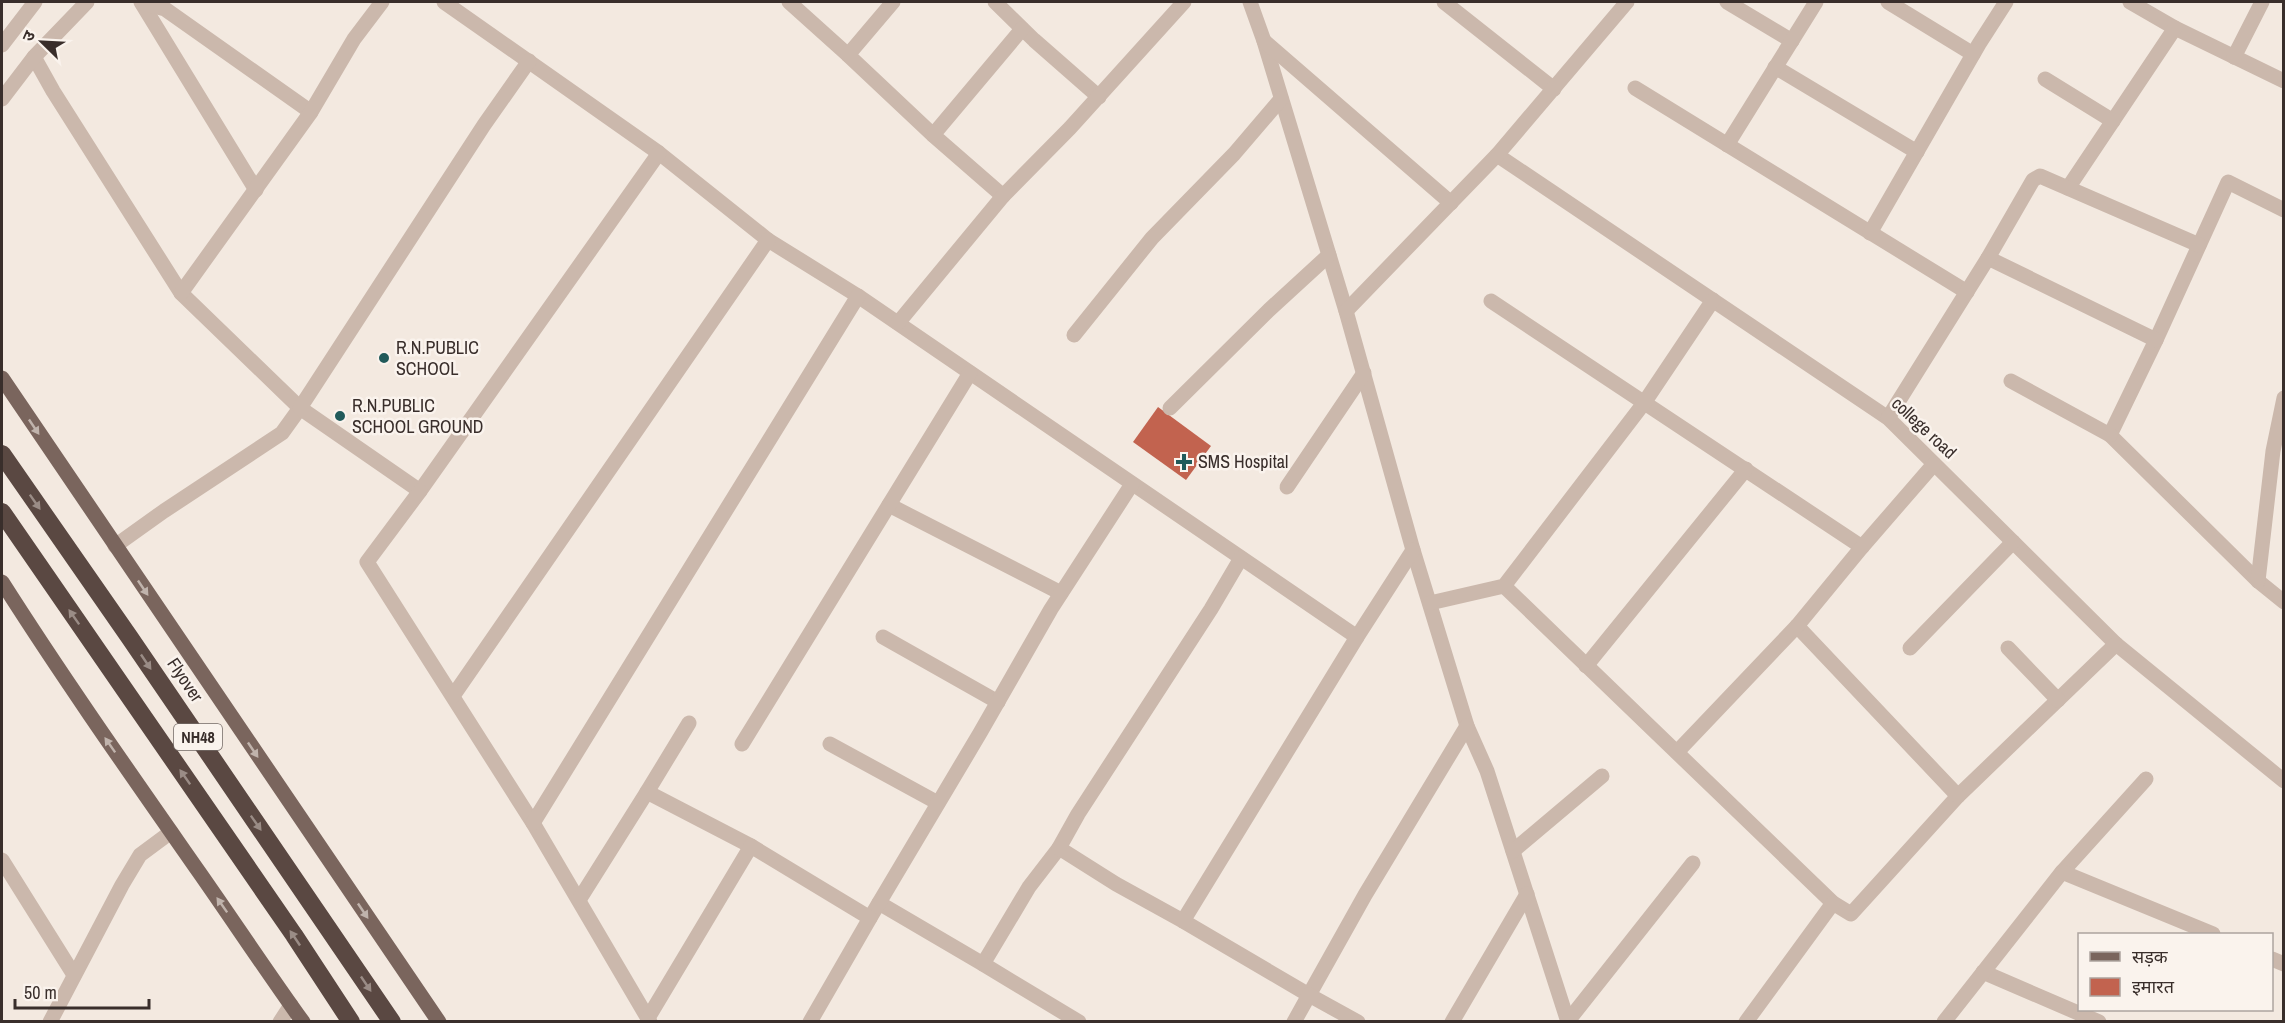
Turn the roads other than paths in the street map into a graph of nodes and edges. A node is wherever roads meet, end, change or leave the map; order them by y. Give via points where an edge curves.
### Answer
1 (35, 2) edge
2 (87, 2) edge
3 (142, 2) edge
4 (382, 2) edge
5 (444, 2) edge
6 (789, 2) edge
7 (893, 2) edge
8 (995, 2) edge
9 (1184, 2) edge
10 (1250, 2) edge
11 (1444, 2) edge
12 (1627, 2) edge
13 (1727, 2) edge
14 (1816, 2) edge
15 (1888, 2) edge
16 (2006, 2) edge
17 (2130, 2) edge
18 (2262, 2) edge
19 (1022, 28) junction
20 (2175, 28) junction
21 (1264, 41) junction
22 (1792, 41) junction
23 (2, 45) edge
24 (1973, 54) junction
25 (848, 55) junction
26 (34, 57) junction
27 (2234, 57) junction
28 (529, 61) junction
29 (1775, 67) junction
30 (2045, 79) dead end
31 (2283, 81) edge
32 (1635, 88) dead end
33 (1554, 89) junction
34 (1099, 97) junction
35 (2, 99) edge
36 (1281, 99) junction
37 (311, 112) junction
38 (2113, 121) junction
39 (933, 135) junction
40 (1727, 145) junction
41 (1917, 152) junction
42 (659, 153) junction
43 (1497, 155) junction
44 (2068, 188) junction
45 (256, 190) junction
46 (1003, 196) junction
47 (1451, 203) junction
48 (2283, 210) edge
49 (1870, 232) junction
50 (768, 240) junction
51 (2199, 245) junction
52 (1329, 255) junction
53 (1988, 258) junction
54 (1967, 292) junction
55 (181, 293) junction
56 (858, 296) junction
57 (1713, 300) junction
58 (1491, 301) dead end
59 (1346, 311) junction
60 (898, 323) junction
61 (1074, 335) dead end
62 (2156, 340) junction
63 (970, 373) junction
64 (1364, 374) junction
65 (2, 378) edge
66 (2011, 381) dead end
67 (2283, 398) edge
68 (1644, 403) junction
69 (300, 408) junction
70 (1170, 408) dead end
71 (1888, 418) junction
72 (2110, 435) junction
73 (2, 454) edge
74 (1934, 464) junction
75 (1746, 469) junction
76 (1132, 484) junction
77 (1287, 487) dead end
78 (420, 491) junction
79 (889, 505) junction
80 (2, 512) edge
81 (2013, 542) junction
82 (115, 546) junction
83 (1862, 547) junction
84 (1413, 550) junction
85 (1241, 558) junction
86 (2258, 581) junction
87 (2, 582) edge
88 (1504, 586) junction
89 (1061, 593) junction
90 (2283, 602) edge
91 (1430, 603) junction
92 (1797, 626) junction
93 (883, 637) dead end
94 (1357, 637) junction
95 (2116, 644) junction
96 (1910, 648) dead end
97 (2008, 648) dead end
98 (1586, 666) junction
99 (453, 696) junction
100 (2058, 700) junction
101 (998, 702) junction
102 (689, 723) dead end
103 (1467, 726) junction
104 (742, 744) dead end
105 (830, 744) dead end
106 (1677, 752) junction
107 (1602, 776) dead end
108 (2146, 779) dead end
109 (2283, 781) edge
110 (647, 792) junction
111 (1958, 796) junction
112 (938, 803) junction
113 (533, 823) junction
114 (171, 832) junction
115 (751, 846) junction
116 (1059, 848) junction
117 (1513, 851) junction
118 (2, 860) edge
119 (1693, 863) dead end
120 (2062, 872) junction
121 (1527, 894) junction
122 (579, 900) junction
123 (879, 903) junction
124 (1833, 903) junction
125 (870, 918) junction
126 (1183, 921) junction
127 (2211, 933) edge
128 (983, 964) junction
129 (1983, 972) junction
130 (74, 975) junction
131 (1309, 995) junction
132 (291, 1005) junction
133 (649, 1020) edge
134 (1568, 1021) edge
135 (50, 1022) edge
136 (280, 1022) edge
137 (303, 1022) edge
138 (351, 1022) edge
139 (392, 1022) edge
140 (439, 1022) edge
141 (810, 1022) edge
142 (1079, 1022) edge
143 (1294, 1022) edge
144 (1358, 1022) edge
145 (1452, 1022) edge
146 (1746, 1022) edge
147 (1944, 1022) edge
148 (2099, 1022) edge

1 - 23 street
2 - 26 street
3 - 37 street via 165,9
3 - 45 street
4 - 37 street via 354,39
5 - 28 street
6 - 25 street
7 - 25 street
8 - 19 street
9 - 34 street
10 - 21 street
11 - 33 street
12 - 33 street
13 - 22 street
14 - 22 street
15 - 24 street
16 - 24 street
17 - 20 street
18 - 27 street
19 - 34 street
19 - 39 street
20 - 27 street
20 - 38 street
21 - 36 street
21 - 47 street
22 - 29 street
24 - 41 street
25 - 39 street
26 - 35 street
26 - 55 street
27 - 31 street
28 - 42 street
28 - 69 street
29 - 40 street
29 - 41 street
30 - 38 street
32 - 40 street
33 - 43 street
34 - 46 street
36 - 52 street
36 - 61 street via 1152,238
37 - 45 street
38 - 44 street
39 - 46 street
40 - 49 street
41 - 49 street
42 - 50 street
42 - 78 street
43 - 47 street
43 - 57 street, college road
44 - 51 street
44 - 53 street via 2040,176 2033,180
45 - 55 street
46 - 60 street
47 - 59 street
48 - 51 street via 2228,182
49 - 54 street
50 - 56 street
50 - 99 street
51 - 62 street
52 - 59 street
52 - 70 street
53 - 54 street
53 - 62 street
54 - 71 street
55 - 69 street
56 - 60 street
56 - 113 street
57 - 68 street
57 - 71 street, college road
58 - 68 street
59 - 64 street
60 - 63 street
62 - 72 street
63 - 76 street
63 - 79 street
64 - 77 street
64 - 84 street
65 -> 82 main road
66 - 72 street
67 - 86 street
68 - 75 street
68 - 88 street
69 - 78 street
69 - 82 street via 282,433
71 - 74 street, college road
72 - 86 street
73 -> 139 highway, Flyover / NH48
74 - 81 street, college road
74 - 83 street
75 - 83 street
75 - 98 street
76 - 85 street
76 - 89 street
78 - 99 street via 367,562
79 - 89 street
79 - 104 street
138 -> 80 highway, NH48
81 - 95 street, college road
81 - 96 street
82 -> 140 main road
83 - 92 street
84 - 91 street
84 - 94 street
85 - 94 street
85 - 116 street
86 - 90 street
114 -> 87 main road via 81,705
88 - 91 street
88 - 98 street
89 - 101 street
91 - 103 street
92 - 106 street
92 - 111 street
93 - 101 street
94 - 126 street
95 - 100 street
95 - 109 street, college road
97 - 100 street
98 - 106 street
99 - 113 street
100 - 111 street
101 - 112 street
102 - 110 street
103 - 117 street via 1487,771
103 - 131 street
105 - 112 street
106 - 124 street
107 - 117 street
108 - 120 street
110 - 115 street
110 - 122 street
111 - 124 street via 1851,914
112 - 123 street
113 - 122 street
114 - 130 street via 140,855
132 -> 114 main road
115 - 125 street
115 - 133 street
116 - 126 street
116 - 128 street via 1029,886
117 - 121 street
118 - 130 street
119 - 134 street
120 - 127 street
120 - 129 street
121 - 134 street
121 - 145 street
122 - 133 street
123 - 125 street
123 - 128 street
124 - 146 street
125 - 141 street
126 - 131 street
128 - 142 street
129 - 147 street
129 - 148 street
130 - 135 street
131 - 143 street
131 - 144 street
132 - 136 street
132 - 137 main road

